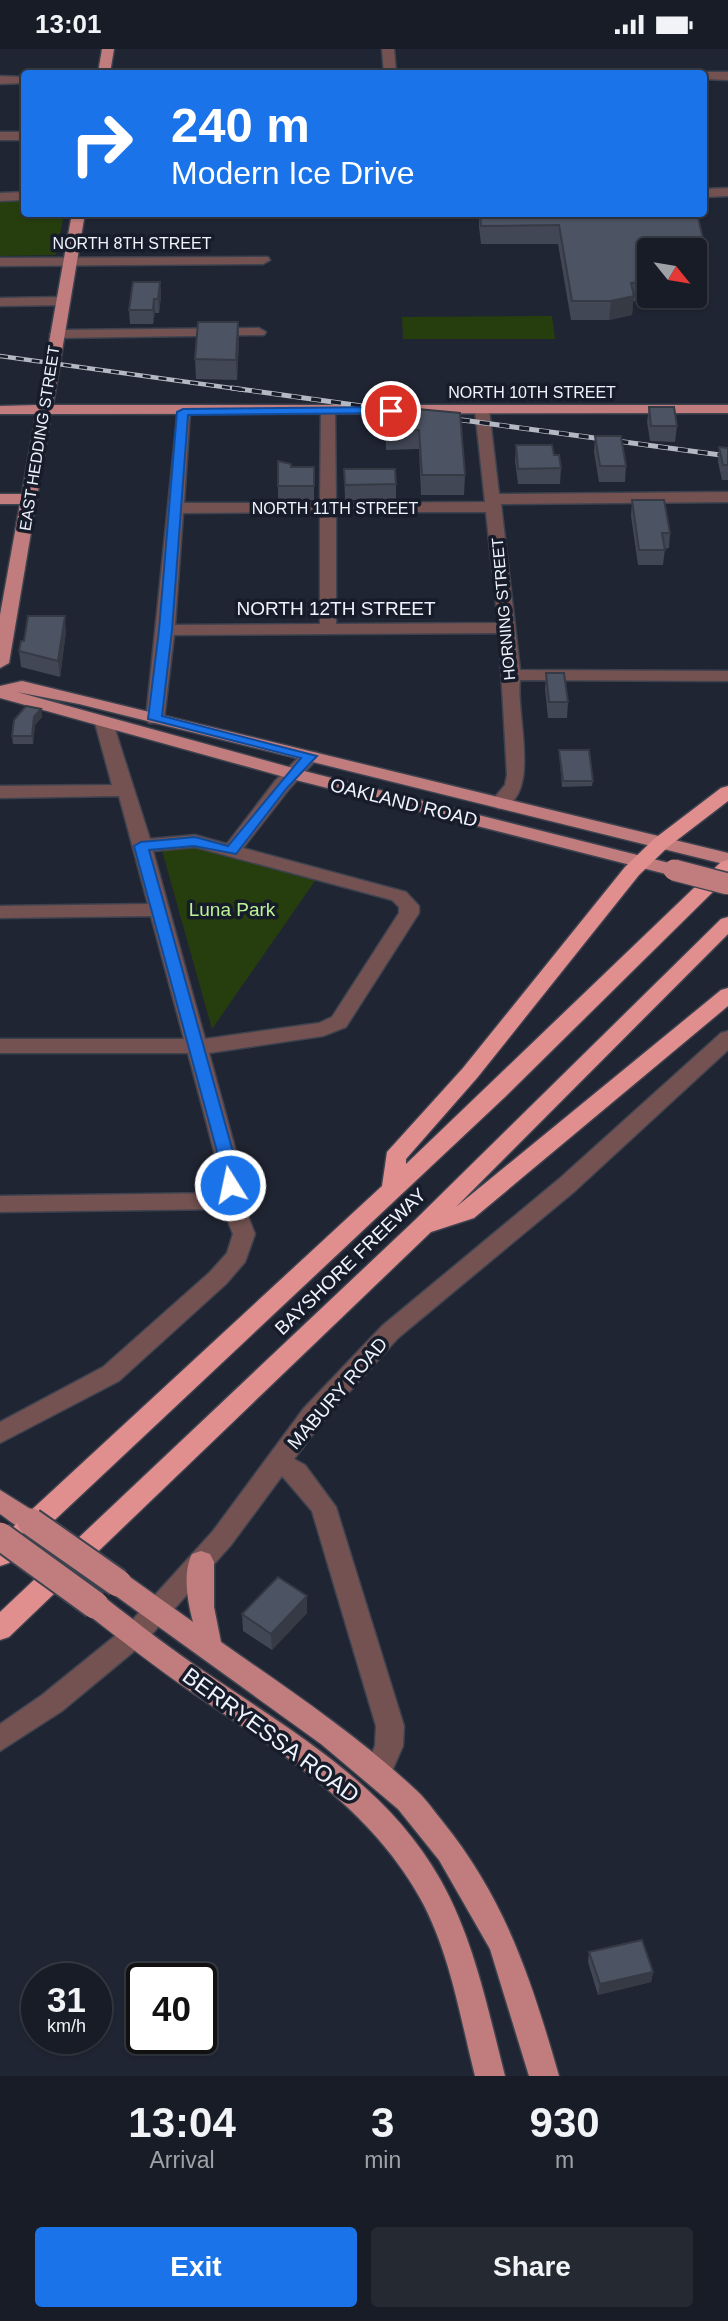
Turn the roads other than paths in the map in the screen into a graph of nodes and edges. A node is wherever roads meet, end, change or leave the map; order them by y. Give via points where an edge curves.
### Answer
1 (108, 49) edge
2 (388, 49) edge
3 (104, 70) edge
4 (390, 70) edge
5 (707, 76) edge
6 (728, 76) edge
7 (0, 80) edge
8 (21, 80) edge
9 (0, 136) edge
10 (21, 136) edge
11 (707, 193) edge
12 (728, 193) edge
13 (21, 196) edge
14 (0, 197) edge
15 (78, 217) edge
16 (263, 260) dead end
17 (69, 261) junction
18 (0, 262) edge
19 (63, 301) junction
20 (0, 302) edge
21 (259, 332) dead end
22 (57, 334) junction
23 (728, 409) edge
24 (0, 410) edge
25 (482, 410) junction
26 (45, 412) junction
27 (104, 412) junction
28 (183, 412) junction
29 (328, 412) junction
30 (40, 437) junction
31 (728, 497) edge
32 (0, 499) edge
33 (30, 499) junction
34 (493, 503) junction
35 (329, 507) junction
36 (176, 508) junction
37 (7, 589) edge
38 (506, 628) junction
39 (328, 629) junction
40 (166, 630) junction
41 (0, 663) edge
42 (512, 675) junction
43 (728, 676) edge
44 (0, 692) edge
45 (155, 719) junction
46 (103, 723) junction
47 (310, 756) junction
48 (294, 774) junction
49 (127, 790) junction
50 (0, 792) edge
51 (728, 792) edge
52 (499, 803) junction
53 (661, 843) junction
54 (141, 846) junction
55 (231, 851) junction
56 (728, 859) edge
57 (640, 861) junction
58 (728, 866) edge
59 (728, 884) edge
60 (158, 910) junction
61 (0, 912) edge
62 (728, 923) edge
63 (728, 995) edge
64 (728, 1038) edge
65 (0, 1046) edge
66 (194, 1046) junction
67 (393, 1190) junction
68 (231, 1201) junction
69 (0, 1204) edge
70 (423, 1226) junction
71 (0, 1433) edge
72 (278, 1462) junction
73 (0, 1500) edge
74 (0, 1536) edge
75 (0, 1555) edge
76 (201, 1562) junction
77 (156, 1612) junction
78 (0, 1629) edge
79 (135, 1635) junction
80 (209, 1650) junction
81 (0, 1739) edge
82 (378, 1771) junction
83 (491, 2076) edge
84 (544, 2076) edge

1 - 3 main road
2 - 4 street
5 - 6 street
7 - 8 street
9 - 10 street
11 - 12 street
13 - 14 street
15 - 17 main road, EAST HEDDING STREET
16 - 17 street, NORTH 8TH STREET
17 - 18 street, NORTH 8TH STREET
17 - 19 main road, EAST HEDDING STREET
19 - 20 street
19 - 22 main road, EAST HEDDING STREET
21 - 22 street
22 - 26 main road, EAST HEDDING STREET
23 - 25 main road, NORTH 10TH STREET
24 - 26 main road, NORTH 10TH STREET
25 - 29 main road, NORTH 10TH STREET
25 - 34 street, HORNING STREET
26 - 27 main road, NORTH 10TH STREET
26 - 30 main road, EAST HEDDING STREET
27 - 28 main road, NORTH 10TH STREET
27 - 30 main road
28 - 29 main road, NORTH 10TH STREET
28 - 36 street
29 - 35 street
30 - 33 main road, EAST HEDDING STREET
31 - 34 street, NORTH 11TH STREET
32 - 33 main road
33 - 37 main road, EAST HEDDING STREET
34 - 35 street, NORTH 11TH STREET
34 - 38 street, HORNING STREET
35 - 36 street, NORTH 11TH STREET
35 - 39 street
36 - 40 street
37 - 41 main road, EAST HEDDING STREET
38 - 39 street, NORTH 12TH STREET
38 - 42 street, HORNING STREET
39 - 40 street, NORTH 12TH STREET
40 - 45 street
42 - 43 street
42 - 52 street, HORNING STREET via 509,695 516,775 514,786
44 - 45 main road, OAKLAND ROAD via 22,686
44 - 46 main road, OAKLAND ROAD
45 - 47 main road, OAKLAND ROAD
46 - 48 main road, OAKLAND ROAD
46 - 49 street via 121,785
47 - 48 street
47 - 52 main road, OAKLAND ROAD
48 - 55 street
48 - 57 main road, OAKLAND ROAD
49 - 50 street
49 - 54 street
51 - 53 highway
52 - 53 main road, OAKLAND ROAD
53 - 56 main road, OAKLAND ROAD
53 - 57 highway
54 - 55 street via 195,841
54 - 60 street
55 - 66 street via 399,896 409,913 339,1022 323,1029
57 - 59 main road, OAKLAND ROAD, bridge
57 - 67 highway via 470,1073 395,1157
58 - 67 highway, BAYSHORE FREEWAY
60 - 61 street
60 - 66 street
62 - 70 highway, BAYSHORE FREEWAY
63 - 70 highway via 466,1212
64 - 72 street, MABURY ROAD via 567,1185 390,1332 313,1415
65 - 66 street
66 - 68 street via 230,1170
67 - 75 highway, BAYSHORE FREEWAY
68 - 69 street
68 - 71 street via 244,1234 237,1256 218,1278 111,1374
70 - 78 highway, BAYSHORE FREEWAY
72 - 76 street, MABURY ROAD
72 - 82 street, BERRYESSA ROAD via 296,1472 323,1507 346,1573 390,1725 389,1746
73 - 77 main road, bridge
74 - 79 main road, bridge
76 - 77 street, MABURY ROAD
76 - 80 main road via 201,1607
77 - 79 street, MABURY ROAD
77 - 80 main road, BERRYESSA ROAD
79 - 81 street, MABURY ROAD
79 - 83 main road, BERRYESSA ROAD via 362,1798 388,1826 431,1889 455,1943
80 - 82 main road, BERRYESSA ROAD
82 - 84 main road, BERRYESSA ROAD via 434,1832 483,1905 520,1991

